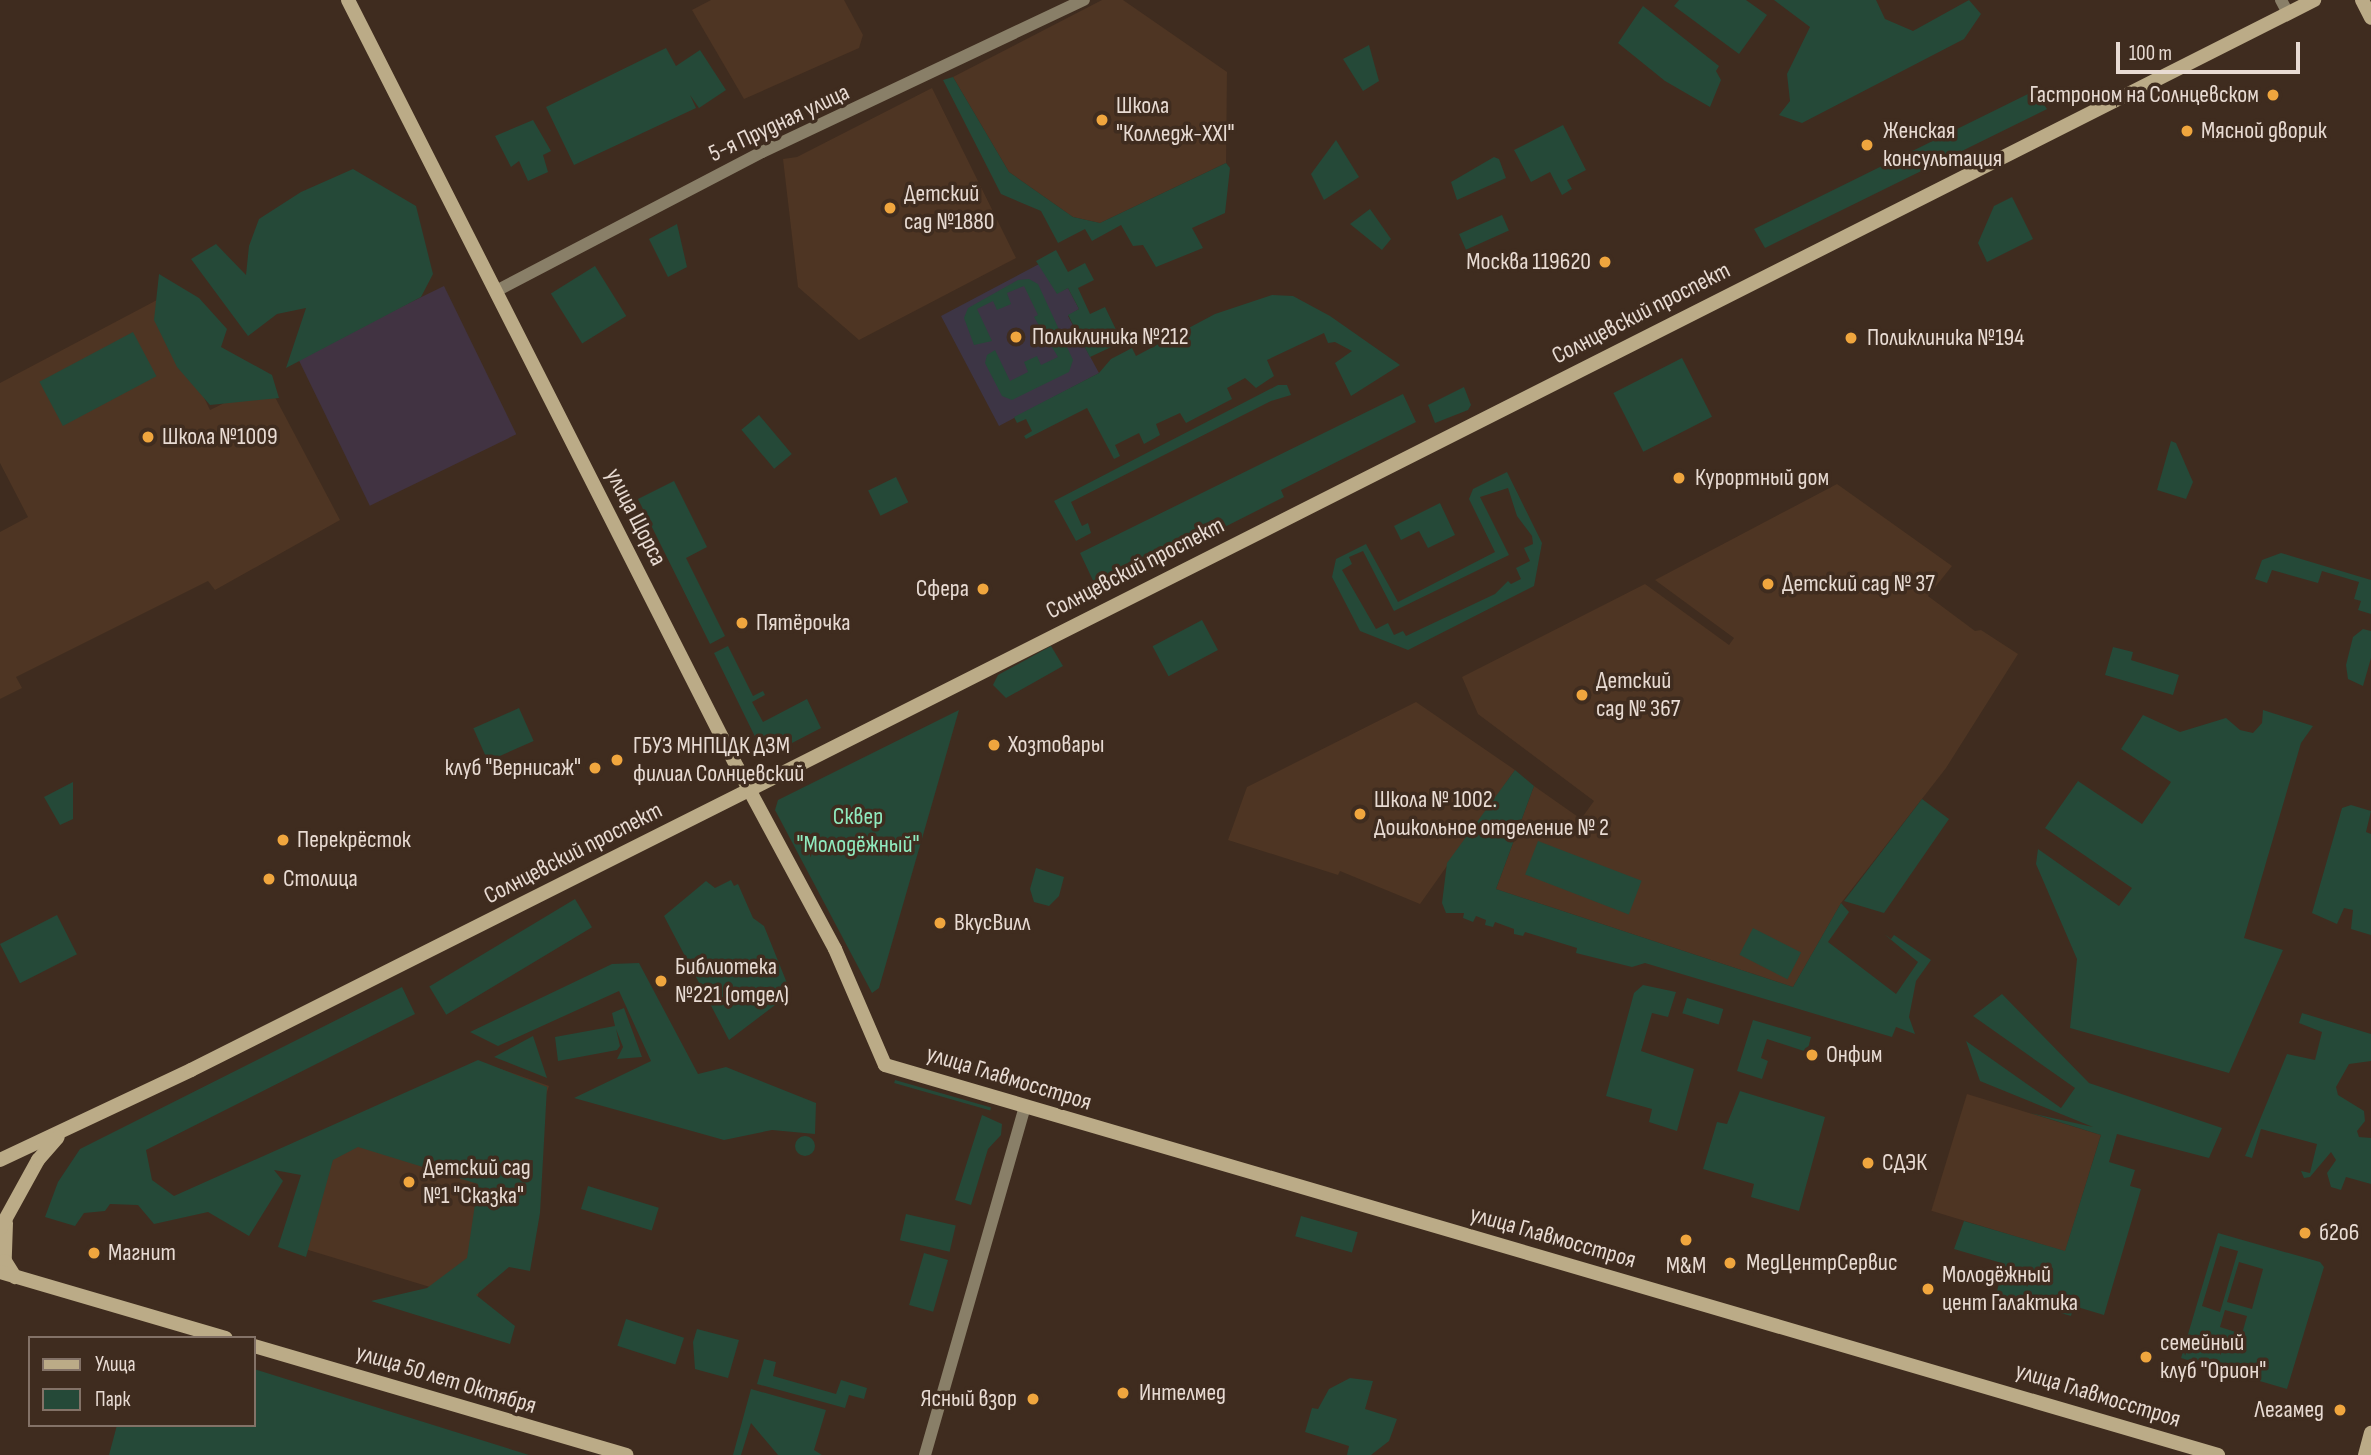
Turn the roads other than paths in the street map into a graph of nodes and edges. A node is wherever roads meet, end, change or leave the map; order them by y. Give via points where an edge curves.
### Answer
1 (348, 0) edge
2 (1084, 0) edge
3 (2314, 0) edge
4 (2361, 0) edge
5 (2285, 7) edge
6 (2371, 18) edge
7 (496, 291) junction
8 (751, 789) junction
9 (880, 1056) joint
10 (1025, 1106) junction
11 (71, 1129) junction
12 (0, 1160) edge
13 (3, 1226) edge
14 (0, 1272) edge
15 (15, 1277) junction
16 (219, 1336) edge
17 (256, 1347) edge
18 (2371, 1433) edge
19 (626, 1455) edge
20 (925, 1455) edge
21 (2218, 1455) edge
22 (2365, 1455) edge

1 - 7 street, улица Щорса
2 - 7 street, 5-я Прудная улица via 762,152
3 - 5 street, Солнцевский проспект
4 - 6 street
5 - 8 street, Солнцевский проспект
7 - 8 street, улица Щорса
8 - 9 street, улица Щорса via 852,984
8 - 11 street, Солнцевский проспект
9 - 10 street, улица Главмосстроя via 892,1068
10 - 20 street
10 - 21 street, улица Главмосстроя
11 - 12 street, Солнцевский проспект
11 - 13 street via 38,1160
13 - 15 street via 5,1261
14 - 15 street
15 - 16 street
17 - 19 street, улица 50 лет Октября
18 - 22 street

